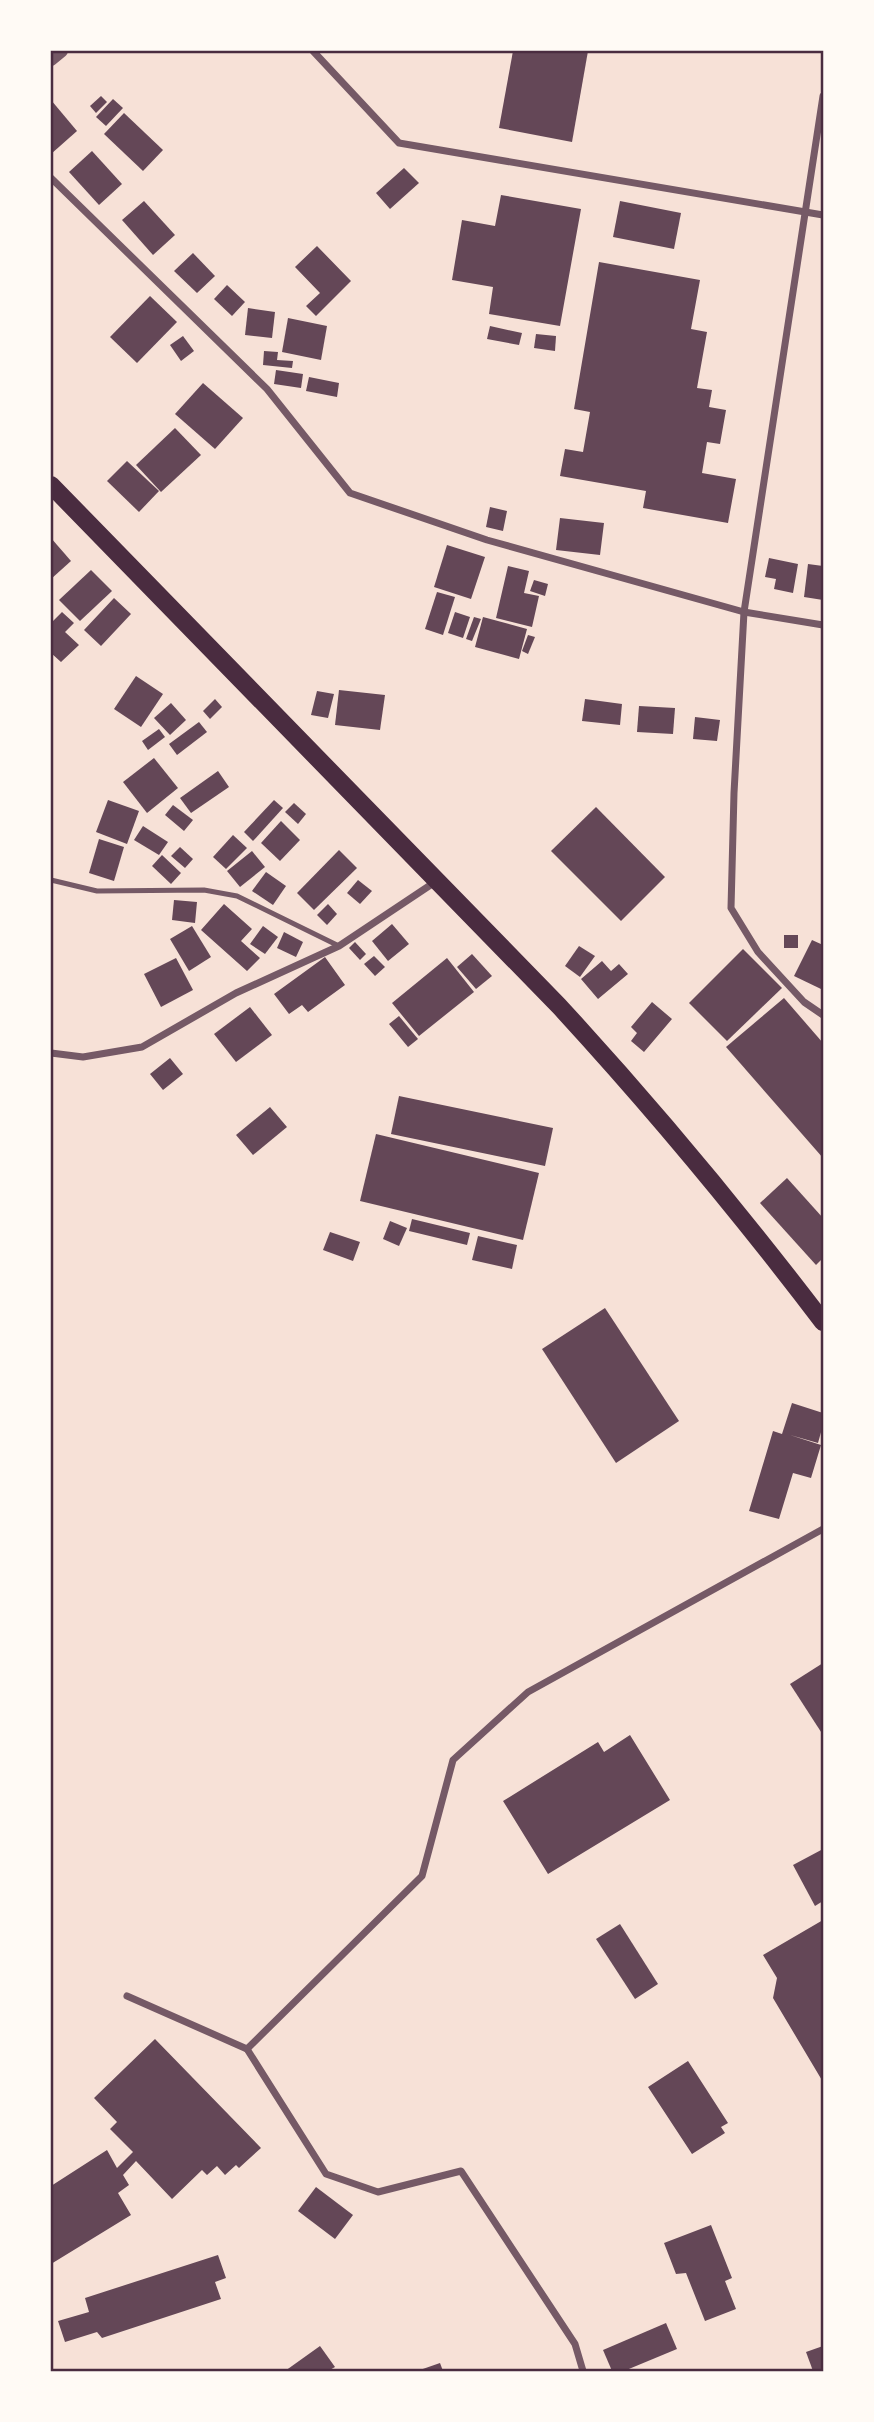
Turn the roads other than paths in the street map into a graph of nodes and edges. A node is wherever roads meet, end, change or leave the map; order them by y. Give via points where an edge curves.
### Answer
1 (62, 51) edge
2 (313, 51) edge
3 (51, 60) edge
4 (823, 96) edge
5 (51, 178) edge
6 (805, 212) junction
7 (823, 215) edge
8 (51, 485) edge
9 (744, 612) junction
10 (823, 625) edge
11 (51, 880) edge
12 (438, 880) junction
13 (339, 946) junction
14 (823, 1015) edge
15 (51, 1053) edge
16 (823, 1322) edge
17 (823, 1529) edge
18 (127, 1996) dead end
19 (247, 2049) junction
20 (583, 2371) edge

1 - 3 street
2 - 6 street via 399,143
4 - 6 street
5 - 9 street via 267,389 350,493 487,540
6 - 7 street
6 - 9 street
8 - 12 main road
9 - 10 street
9 - 14 street via 731,908 758,952 804,1002
11 - 13 lane via 97,891 204,890 237,896
12 - 13 street
12 - 16 main road via 635,1088
13 - 15 street via 236,993 142,1048 83,1057
17 - 19 street via 528,1692 453,1760 422,1877
18 - 19 street
19 - 20 street via 326,2174 378,2192 461,2171 575,2344

